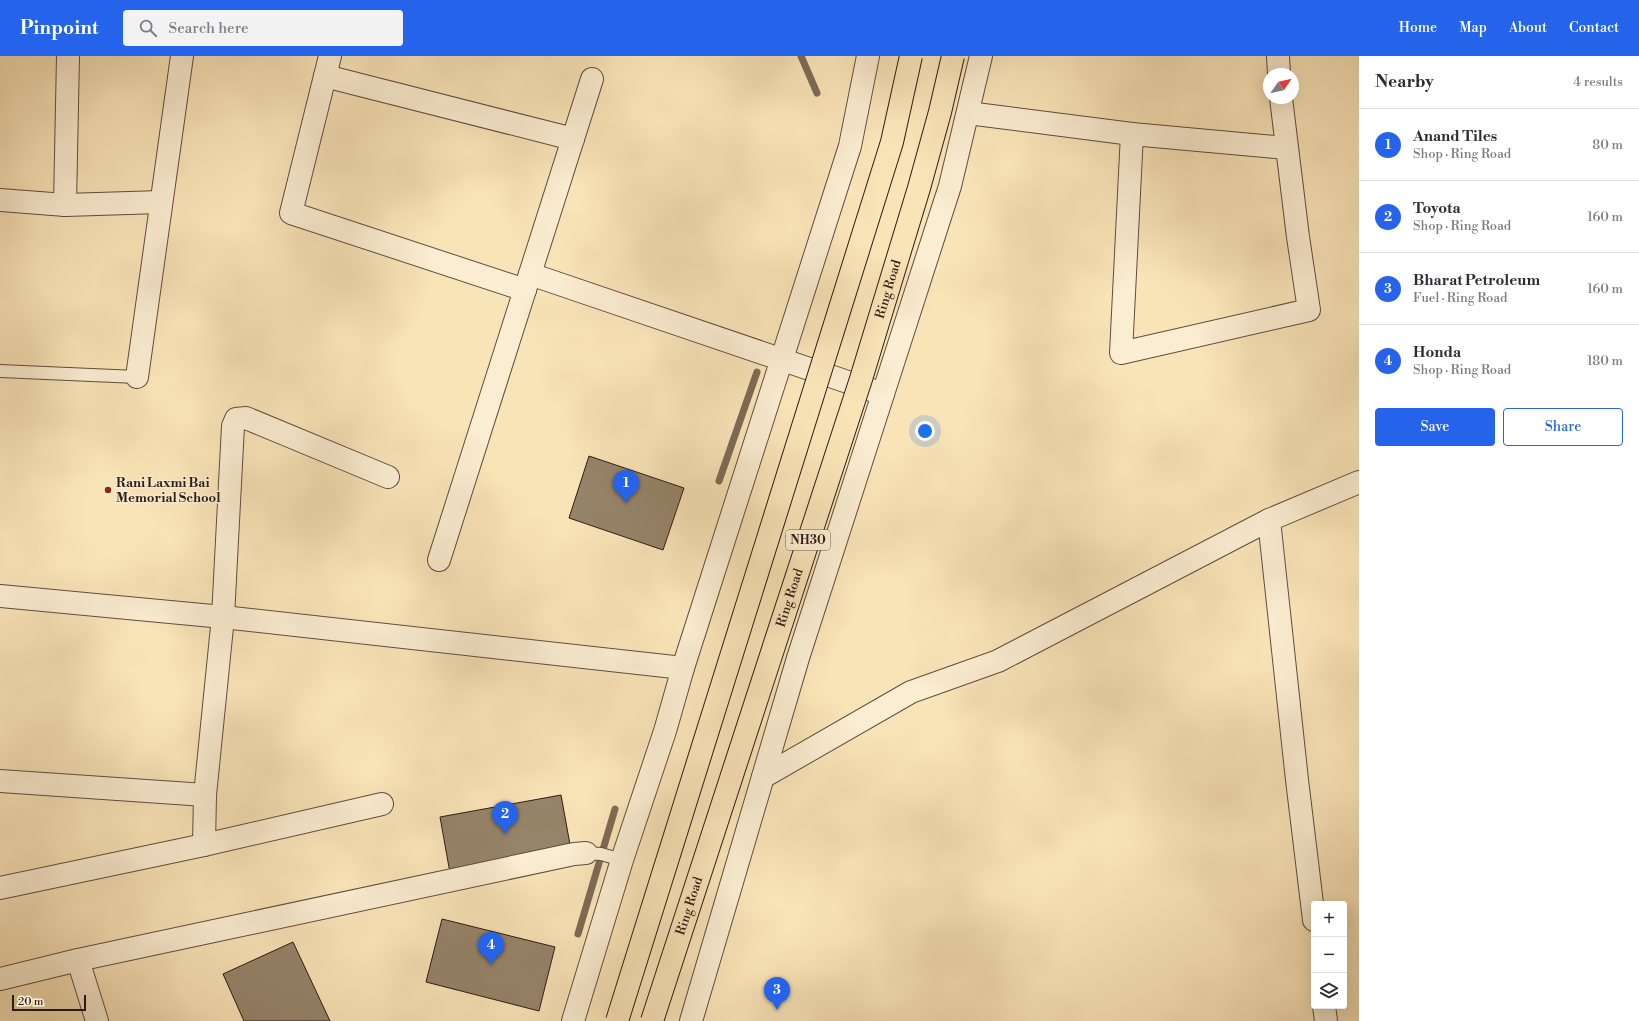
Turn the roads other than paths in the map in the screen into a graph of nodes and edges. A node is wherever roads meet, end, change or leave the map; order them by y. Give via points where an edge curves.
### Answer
1 (68, 56) edge
2 (182, 56) edge
3 (868, 56) edge
4 (911, 56) edge
5 (952, 56) edge
6 (982, 56) edge
7 (1278, 56) edge
8 (328, 66) edge
9 (1279, 68) edge
10 (592, 79) dead end
11 (1282, 104) edge
12 (968, 113) junction
13 (1132, 134) junction
14 (573, 140) junction
15 (1286, 148) junction
16 (0, 200) edge
17 (161, 202) junction
18 (65, 205) junction
19 (528, 282) junction
20 (782, 360) junction
21 (0, 371) edge
22 (137, 377) joint
23 (883, 394) junction
24 (388, 477) dead end
25 (1359, 484) edge
26 (1269, 520) junction
27 (439, 560) dead end
28 (0, 596) edge
29 (223, 617) junction
30 (674, 668) junction
31 (763, 777) junction
32 (0, 781) edge
33 (204, 795) junction
34 (382, 804) dead end
35 (204, 845) junction
36 (594, 854) joint
37 (622, 860) junction
38 (0, 888) edge
39 (1312, 901) edge
40 (78, 960) junction
41 (0, 979) edge
42 (1324, 1009) edge
43 (97, 1021) edge
44 (573, 1021) edge
45 (617, 1021) edge
46 (652, 1021) edge
47 (691, 1021) edge
48 (1326, 1021) edge

1 - 18 street
2 - 17 street
3 - 20 street via 850,146
4 - 45 highway, NH30, bridge via 892,142
5 - 46 highway, Ring Road / NH30, bridge via 919,188 861,379
6 - 12 street
7 - 9 street
8 - 14 street
8 - 19 street via 291,213
10 - 14 street
11 - 15 street
12 - 13 street
12 - 23 street via 950,186
13 - 15 street
13 - 15 street via 1121,353 1309,310
14 - 19 street
16 - 18 street
17 - 18 street
17 - 22 street
19 - 20 street
19 - 27 street
20 - 23 street
20 - 30 street
21 - 22 lane
23 - 31 street via 798,658
24 - 29 street via 246,418 236,419 233,426
25 - 26 street
26 - 31 street via 998,661 911,692
26 - 39 street
28 - 29 street
29 - 30 street
29 - 33 street
30 - 37 street via 665,731
31 - 47 street
32 - 33 street
33 - 35 street
34 - 35 street
35 - 38 street
36 - 37 lane
36 - 40 street via 574,854
37 - 44 street
40 - 41 street
40 - 43 street
42 - 48 street

